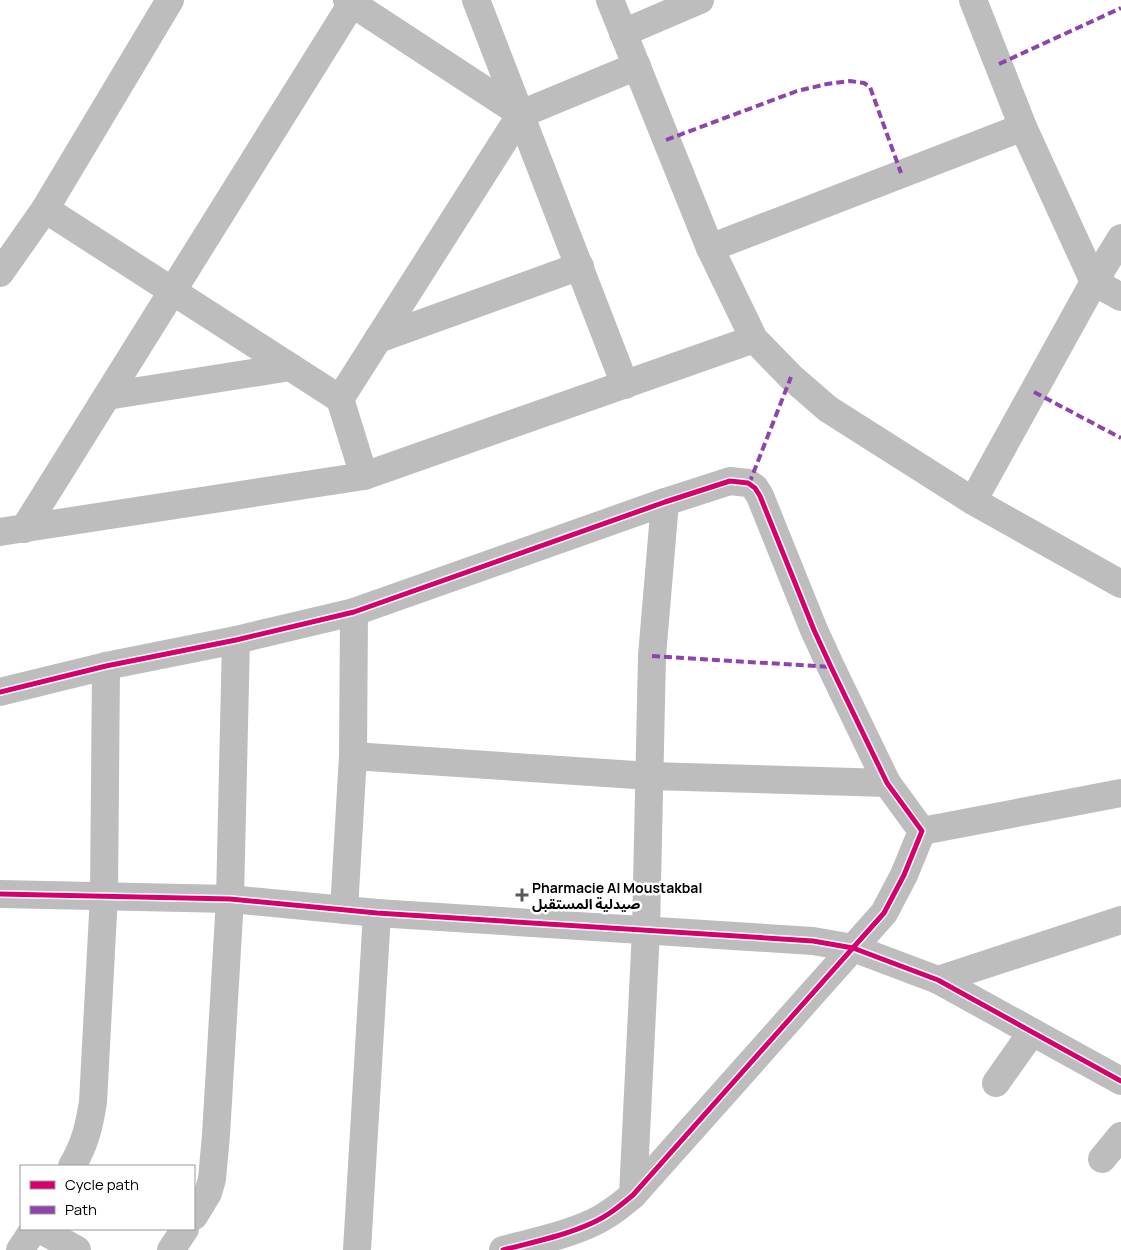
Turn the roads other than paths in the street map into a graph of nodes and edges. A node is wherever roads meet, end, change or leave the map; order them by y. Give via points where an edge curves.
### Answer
1 (170, 0) edge
2 (476, 0) edge
3 (610, 0) edge
4 (700, 0) edge
5 (973, 0) edge
6 (351, 1) edge
7 (623, 33) junction
8 (637, 66) junction
9 (522, 114) junction
10 (1023, 127) junction
11 (45, 208) junction
12 (1121, 238) edge
13 (710, 248) junction
14 (580, 266) junction
15 (0, 273) edge
16 (1094, 282) junction
17 (172, 291) junction
18 (1121, 297) edge
19 (754, 339) junction
20 (378, 340) junction
21 (290, 367) junction
22 (625, 385) junction
23 (107, 396) junction
24 (340, 399) junction
25 (364, 476) junction
26 (973, 501) junction
27 (665, 502) junction
28 (12, 531) edge
29 (1121, 584) edge
30 (354, 612) junction
31 (236, 640) junction
32 (106, 666) junction
33 (0, 692) edge
34 (352, 756) junction
35 (650, 776) junction
36 (888, 783) junction
37 (1121, 793) edge
38 (922, 831) junction
39 (0, 894) edge
40 (104, 895) junction
41 (230, 899) junction
42 (344, 910) junction
43 (377, 913) junction
44 (1121, 920) edge
45 (646, 930) junction
46 (853, 948) junction
47 (938, 980) junction
48 (1032, 1032) junction
49 (1121, 1081) edge
50 (996, 1083) dead end
51 (1121, 1136) edge
52 (1102, 1159) dead end
53 (73, 1165) edge
54 (633, 1195) junction
55 (195, 1214) edge
56 (33, 1230) edge
57 (42, 1230) edge
58 (184, 1230) edge
59 (20, 1250) edge
60 (77, 1250) edge
61 (171, 1250) edge
62 (357, 1250) edge
63 (503, 1250) edge

1 - 11 street
2 - 9 street
3 - 7 street
4 - 7 street
5 - 10 street
6 - 9 street
6 - 17 street
7 - 8 street
8 - 9 street
8 - 13 street
9 - 14 street
9 - 20 street
10 - 13 street
10 - 16 street
11 - 15 street
11 - 17 street
12 - 16 street
13 - 19 street
14 - 20 street
14 - 22 street
16 - 18 street
16 - 26 street
17 - 21 street
17 - 23 street
19 - 22 street
19 - 26 street via 828,409
20 - 24 street
21 - 23 street
21 - 24 street
22 - 25 street
23 - 28 street
24 - 25 street
25 - 28 street
26 - 29 street
27 - 30 street
27 - 35 street via 652,656
27 - 36 street via 730,482 748,483 754,488 814,630
30 - 31 street
30 - 34 street
31 - 32 street
31 - 41 street
32 - 33 street
32 - 40 street
34 - 35 street
34 - 42 street
35 - 36 street
35 - 45 street
36 - 38 street
37 - 38 street
38 - 46 street via 884,913
39 - 40 street
40 - 41 street
40 - 53 street via 93,1102 83,1148
41 - 42 street
41 - 55 street via 214,1164 208,1193
42 - 43 street
43 - 45 street
43 - 62 street
44 - 47 street
45 - 46 street via 813,941
45 - 54 street
46 - 47 street
46 - 54 street
47 - 48 street
48 - 49 street
48 - 50 street
51 - 52 street
54 - 63 street via 616,1210 592,1223
56 - 59 street
57 - 60 street
58 - 61 street

